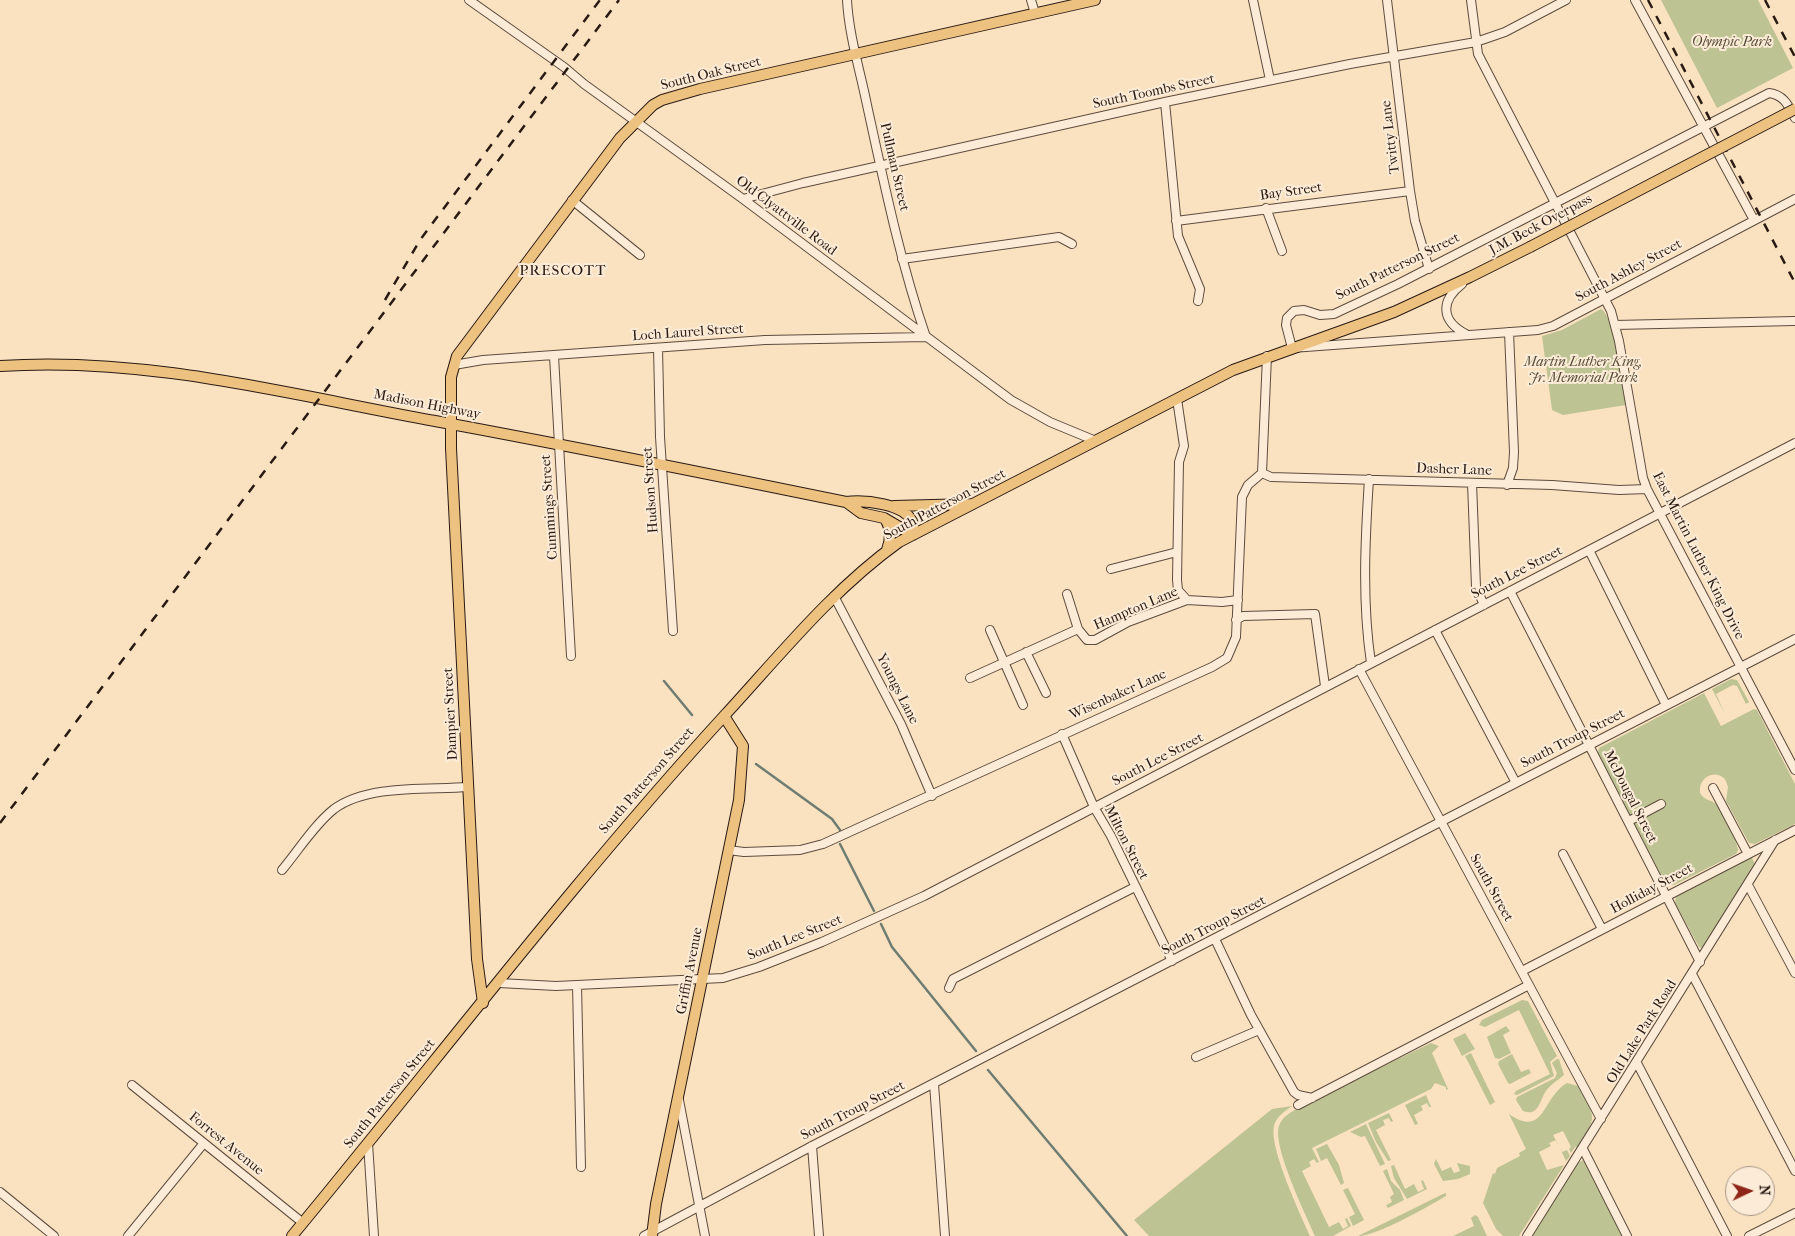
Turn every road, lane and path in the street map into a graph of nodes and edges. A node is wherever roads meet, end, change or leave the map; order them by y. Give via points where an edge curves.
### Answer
1 (469, 0) edge
2 (846, 0) edge
3 (1031, 0) edge
4 (1095, 0) edge
5 (1253, 0) edge
6 (1386, 0) edge
7 (1471, 0) edge
8 (1566, 0) edge
9 (1635, 0) edge
10 (1035, 13) junction
11 (1476, 42) junction
12 (855, 55) junction
13 (1394, 55) junction
14 (1270, 80) junction
15 (1165, 102) junction
16 (1795, 109) edge
17 (1795, 118) edge
18 (636, 120) junction
19 (1703, 127) junction
20 (880, 166) junction
21 (1410, 191) junction
22 (743, 199) junction
23 (1795, 199) edge
24 (572, 200) junction
25 (1556, 204) junction
26 (1266, 208) junction
27 (1754, 220) junction
28 (1176, 221) junction
29 (1072, 244) dead end
30 (1282, 251) dead end
31 (640, 255) dead end
32 (902, 260) junction
33 (1429, 269) junction
34 (1470, 277) junction
35 (1605, 298) junction
36 (1198, 301) dead end
37 (1795, 321) edge
38 (1615, 325) junction
39 (1509, 332) junction
40 (1466, 334) junction
41 (926, 337) junction
42 (658, 348) junction
43 (1292, 348) junction
44 (554, 356) junction
45 (1267, 356) junction
46 (454, 365) junction
47 (0, 366) edge
48 (1177, 399) junction
49 (452, 422) junction
50 (1096, 441) junction
51 (1795, 443) edge
52 (559, 446) junction
53 (663, 466) junction
54 (1262, 473) junction
55 (1369, 480) junction
56 (1472, 483) junction
57 (1507, 485) junction
58 (1647, 489) junction
59 (846, 502) junction
60 (976, 504) junction
61 (889, 506) junction
62 (1659, 514) junction
63 (884, 518) junction
64 (913, 535) junction
65 (887, 550) junction
66 (1589, 550) junction
67 (1177, 552) junction
68 (1111, 569) dead end
69 (1510, 591) junction
70 (1068, 594) dead end
71 (834, 596) junction
72 (1187, 600) junction
73 (1238, 600) junction
74 (1484, 605) junction
75 (1236, 620) junction
76 (1078, 628) junction
77 (990, 630) dead end
78 (1435, 630) junction
79 (673, 631) dead end
80 (1795, 639) edge
81 (1026, 652) junction
82 (571, 656) dead end
83 (1003, 662) junction
84 (1371, 663) junction
85 (1741, 667) junction
86 (1359, 669) junction
87 (970, 678) dead end
88 (1325, 686) junction
89 (1046, 693) dead end
90 (1023, 704) dead end
91 (1666, 705) junction
92 (724, 716) junction
93 (1062, 734) junction
94 (1590, 745) junction
95 (1795, 770) edge
96 (1516, 783) junction
97 (468, 788) junction
98 (1713, 788) dead end
99 (932, 796) junction
100 (1661, 804) dead end
101 (1094, 807) junction
102 (1629, 821) junction
103 (1441, 822) junction
104 (1795, 830) edge
105 (1776, 840) junction
106 (728, 850) junction
107 (1562, 854) dead end
108 (1748, 854) junction
109 (282, 870) dead end
110 (1748, 885) junction
111 (1135, 887) junction
112 (1666, 895) junction
113 (1602, 929) junction
114 (1215, 939) junction
115 (1172, 962) junction
116 (1700, 962) junction
117 (1522, 971) junction
118 (1795, 973) edge
119 (1692, 974) junction
120 (702, 980) junction
121 (499, 984) junction
122 (577, 985) junction
123 (1529, 985) junction
124 (949, 988) dead end
125 (482, 1003) junction
126 (1259, 1030) junction
127 (1196, 1057) dead end
128 (1637, 1063) junction
129 (934, 1084) junction
130 (132, 1085) dead end
131 (678, 1098) junction
132 (1312, 1098) junction
133 (1298, 1105) dead end
134 (1601, 1119) junction
135 (204, 1143) junction
136 (368, 1143) junction
137 (812, 1146) junction
138 (1583, 1149) junction
139 (581, 1167) dead end
140 (1795, 1171) edge
141 (0, 1192) edge
142 (700, 1207) junction
143 (1795, 1213) edge
144 (303, 1223) junction
145 (650, 1235) edge
146 (54, 1236) edge
147 (128, 1236) edge
148 (292, 1236) edge
149 (374, 1236) edge
150 (705, 1236) edge
151 (819, 1236) edge
152 (945, 1236) edge
153 (1527, 1236) edge
154 (1627, 1236) edge
155 (1727, 1236) edge
156 (1750, 1236) edge

1 - 18 street, Old Clyattville Road
2 - 12 street, Pullman Street
3 - 10 street
4 - 10 main road, South Oak Street
5 - 14 street
6 - 13 street, Twitty Lane
7 - 11 street, East Martin Luther King Drive
8 - 11 street, South Toombs Street via 1505,32
9 - 19 street
10 - 12 main road, South Oak Street
11 - 13 street, South Toombs Street
11 - 25 street, East Martin Luther King Drive via 1478,54
12 - 18 main road, South Oak Street via 662,100
12 - 20 street, Pullman Street
13 - 14 street, South Toombs Street
13 - 21 street, Twitty Lane
14 - 15 street, South Toombs Street
15 - 20 street, South Toombs Street
15 - 28 street
16 - 34 main road, J.M. Beck Overpass, bridge
17 - 19 street, South Patterson Street via 1786,101 1779,94 1769,92
18 - 22 street, Old Clyattville Road
18 - 24 main road, South Oak Street
19 - 25 street, South Patterson Street
19 - 27 street
20 - 22 street, South Toombs Street
20 - 32 street, Pullman Street
21 - 26 street, Bay Street
21 - 33 street, Twitty Lane
22 - 41 street, Old Clyattville Road
23 - 27 street, South Ashley Street
24 - 31 street
24 - 46 main road, South Oak Street via 473,334
25 - 33 street, South Patterson Street
25 - 35 street, East Martin Luther King Drive
26 - 28 street, Bay Street
26 - 30 street
27 - 35 street, South Ashley Street
28 - 36 street via 1181,246 1200,289
29 - 32 street via 1059,237
32 - 41 street, Pullman Street
33 - 43 street, South Patterson Street via 1334,314 1294,311 1287,318 1286,325
34 - 40 street via 1454,290 1446,307 1452,325
34 - 43 main road, J.M. Beck Overpass via 1394,312
35 - 38 street, East Martin Luther King Drive
35 - 39 street, South Ashley Street via 1554,325
37 - 38 street
38 - 58 street, East Martin Luther King Drive
39 - 40 street, South Ashley Street
39 - 57 street via 1514,452
40 - 43 street, South Ashley Street
41 - 42 street, Loch Laurel Street via 807,338
41 - 50 street, Old Clyattville Road via 1011,400 1050,422
42 - 44 street, Loch Laurel Street
42 - 53 street, Hudson Street
43 - 45 main road, South Patterson Street
44 - 46 street, Loch Laurel Street
44 - 52 street, Cummings Street
45 - 48 main road, South Patterson Street
45 - 54 street
46 - 49 main road, South Oak Street via 451,376
47 - 49 main road, Madison Highway via 79,365 177,372
48 - 50 main road, South Patterson Street
48 - 67 street via 1184,446 1180,462
49 - 52 main road, Madison Highway
49 - 97 main road, Dampier Street
50 - 60 main road, South Patterson Street
51 - 62 street, South Lee Street
52 - 53 main road, Madison Highway
52 - 82 street, Cummings Street
53 - 59 main road, Madison Highway
53 - 79 street, Hudson Street
54 - 55 street, Dasher Lane via 1271,478
54 - 73 street, Wisenbaker Lane via 1248,485 1242,498
55 - 56 street, Dasher Lane
55 - 84 street via 1365,613
56 - 57 street, Dasher Lane
56 - 74 street via 1476,588
57 - 58 street, Dasher Lane
58 - 62 street, East Martin Luther King Drive
59 - 61 main road, Madison Highway via 861,500
59 - 63 main road, Madison Highway via 861,513
60 - 61 main road
60 - 64 main road, South Patterson Street
61 - 64 main road, Madison Highway via 907,514 912,522
62 - 66 street, South Lee Street
62 - 85 street, East Martin Luther King Drive
63 - 64 main road, Madison Highway
63 - 65 main road via 890,526
64 - 65 main road, South Patterson Street
65 - 71 main road, South Patterson Street
66 - 69 street, South Lee Street
66 - 91 street
67 - 68 street
67 - 72 street via 1178,590
69 - 74 street, South Lee Street
69 - 94 street, McDougal Street
70 - 76 street
71 - 92 main road, South Patterson Street
71 - 99 street, Youngs Lane via 900,724
72 - 73 street, Hampton Lane
72 - 76 street, Hampton Lane via 1128,622 1095,640 1087,640
73 - 75 street, Wisenbaker Lane
74 - 78 street, South Lee Street
75 - 88 street via 1243,616 1314,614
75 - 93 street, Wisenbaker Lane via 1234,645 1222,661
76 - 81 street, Hampton Lane
77 - 83 street
78 - 84 street, South Lee Street
78 - 96 street
80 - 85 street, South Troup Street
81 - 83 street, Hampton Lane
81 - 89 street
83 - 87 street, Hampton Lane
83 - 90 street
84 - 86 street, South Lee Street
85 - 91 street, South Troup Street
85 - 95 street, East Martin Luther King Drive
86 - 88 street, South Lee Street
86 - 103 street, South Street
88 - 101 street, South Lee Street
91 - 94 street, South Troup Street
92 - 106 main road, Griffin Avenue via 743,746 739,800
92 - 121 main road, South Patterson Street via 642,806
93 - 99 street, Wisenbaker Lane
93 - 101 street, Milton Street
94 - 96 street, South Troup Street
94 - 102 street, McDougal Street
96 - 103 street, South Troup Street
97 - 109 street via 377,792 349,801 324,819
97 - 125 main road, Dampier Street
98 - 108 street
99 - 106 street, Wisenbaker Lane via 806,849 771,852
100 - 102 street
101 - 111 street, Milton Street
101 - 120 street, South Lee Street via 870,921 759,968
102 - 112 street, McDougal Street
103 - 114 street, South Troup Street
103 - 117 street, South Street
104 - 105 street, Holliday Street
105 - 108 street, Holliday Street
105 - 110 street, Old Lake Park Road
106 - 120 main road, Griffin Avenue
107 - 113 street
108 - 112 street, Holliday Street
110 - 116 street, Old Lake Park Road
110 - 118 street
111 - 115 street, Milton Street
111 - 124 street via 953,979
112 - 113 street, Holliday Street
112 - 116 street, McDougal Street
113 - 117 street, Holliday Street
114 - 115 street, South Troup Street
114 - 126 street
115 - 129 street, South Troup Street
116 - 119 street, Old Lake Park Road
117 - 123 street, South Street
119 - 128 street, Old Lake Park Road
119 - 140 street
120 - 122 street, South Lee Street
120 - 131 main road, Griffin Avenue
121 - 122 street, South Lee Street
121 - 125 main road, South Patterson Street
122 - 139 street
123 - 132 street
123 - 134 street, South Street
125 - 136 main road, South Patterson Street
126 - 127 street
126 - 132 street via 1294,1092
128 - 134 street, Old Lake Park Road
128 - 155 street
129 - 137 street, South Troup Street
129 - 152 street
130 - 135 street, Forrest Avenue
131 - 142 street
131 - 145 main road, Griffin Avenue
132 - 133 street
134 - 138 street, Old Lake Park Road
135 - 144 street, Forrest Avenue
135 - 147 street
136 - 144 main road, South Patterson Street
136 - 149 street
137 - 142 street, South Troup Street
137 - 151 street
138 - 153 street, Old Lake Park Road
138 - 154 street
141 - 146 street
142 - 145 street, South Troup Street
142 - 150 street
143 - 156 street
144 - 148 main road, South Patterson Street

